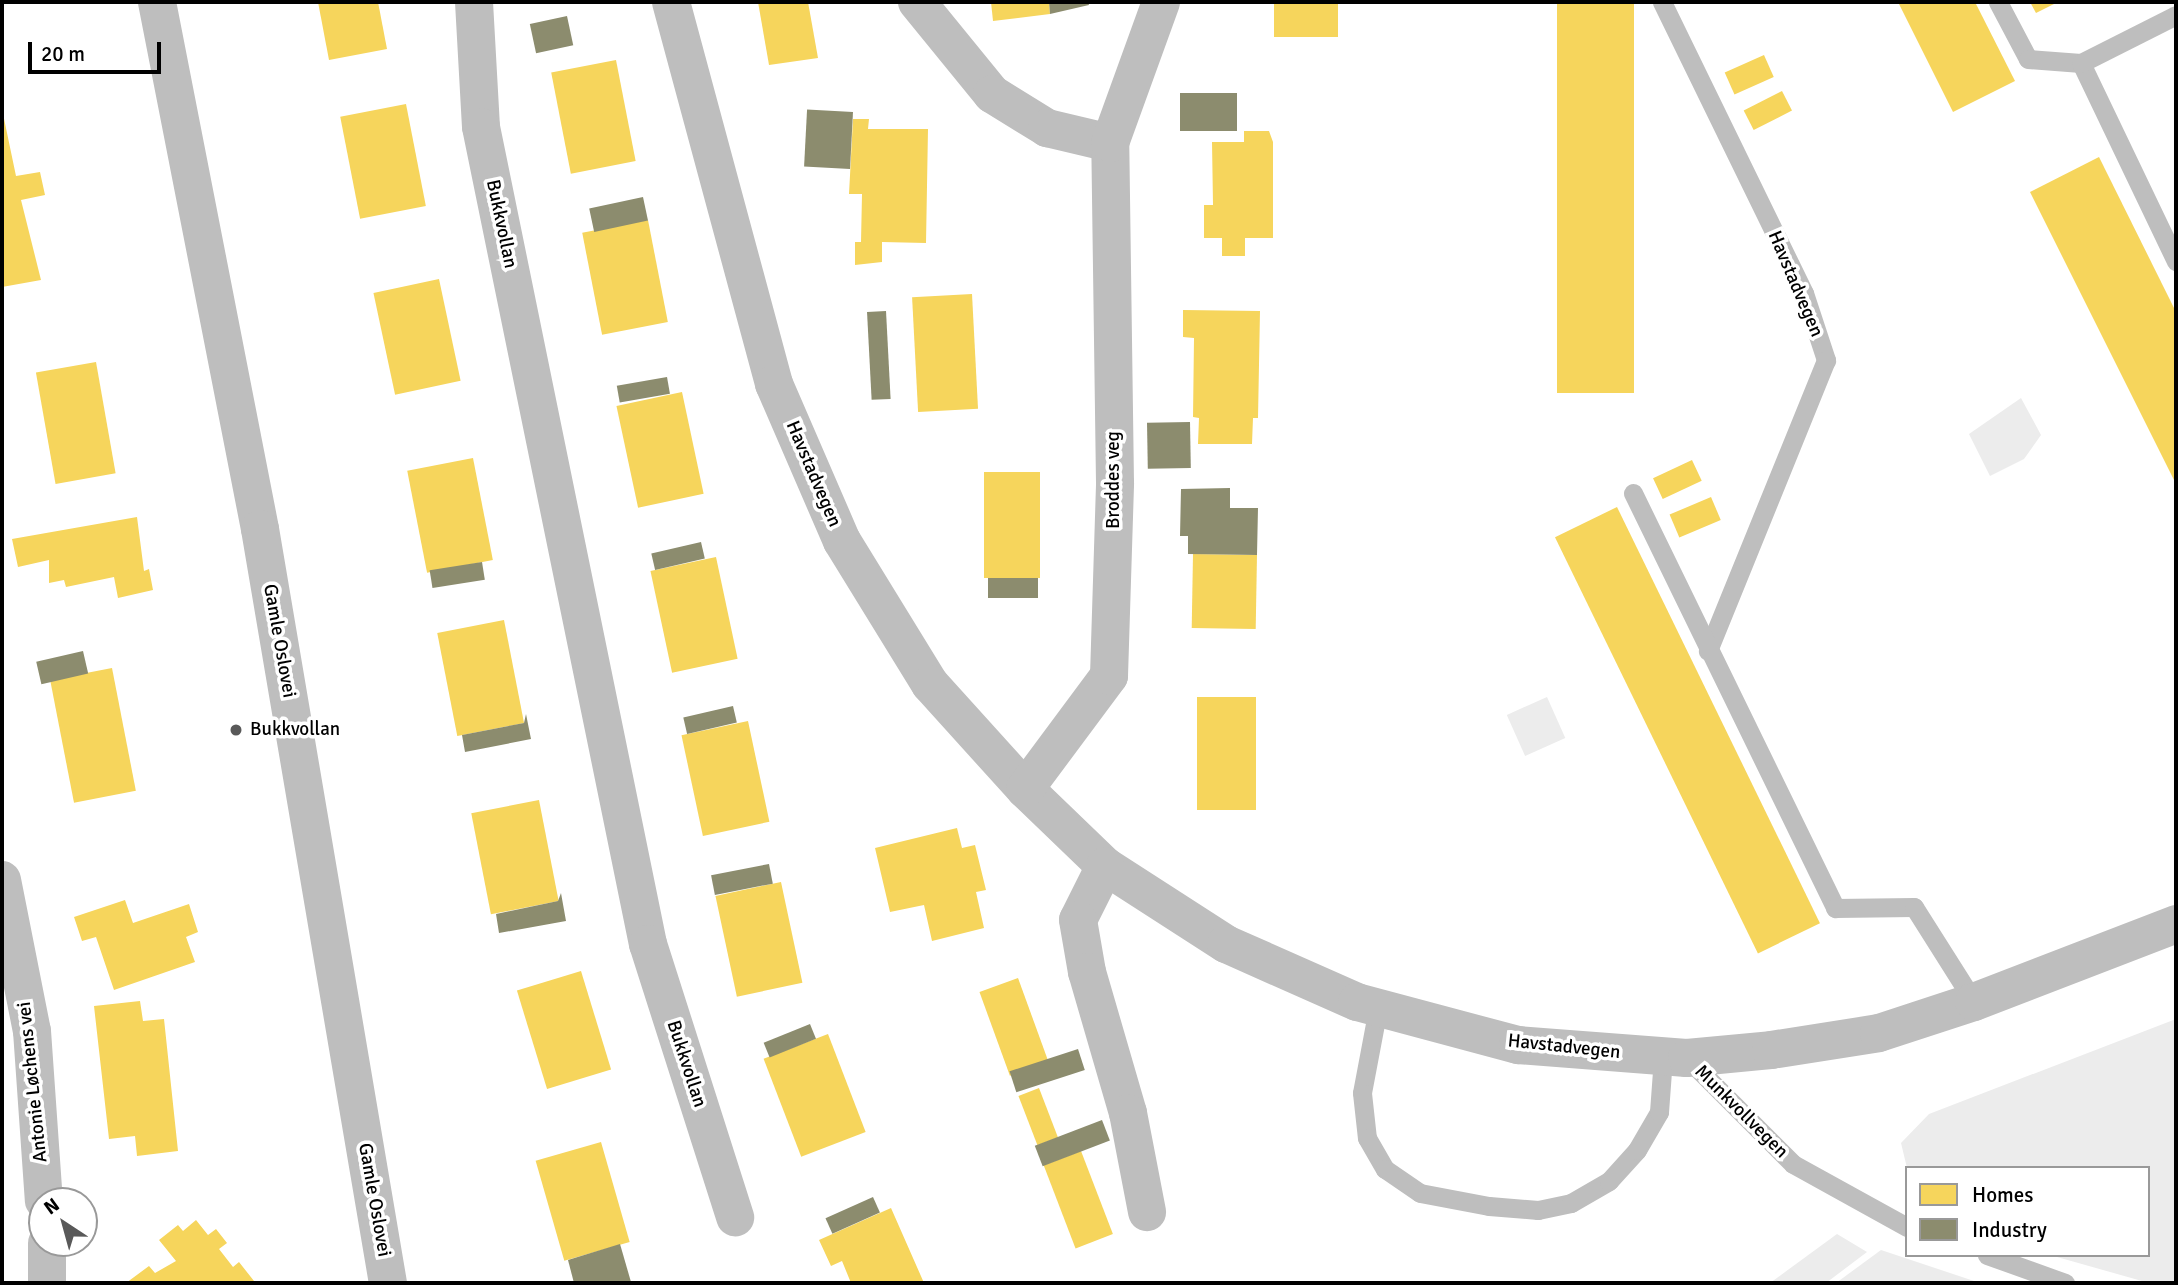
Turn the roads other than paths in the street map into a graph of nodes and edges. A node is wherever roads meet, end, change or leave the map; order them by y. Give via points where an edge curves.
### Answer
1 (157, 2) edge
2 (474, 2) edge
3 (671, 2) edge
4 (917, 2) edge
5 (1161, 2) edge
6 (1662, 2) edge
7 (1998, 2) edge
8 (2176, 15) edge
9 (2081, 63) junction
10 (1110, 143) junction
11 (2176, 261) edge
12 (1633, 493) dead end
13 (1708, 651) junction
14 (1025, 789) junction
15 (1105, 866) junction
16 (2, 880) edge
17 (2176, 924) edge
18 (1974, 1002) junction
19 (1378, 1008) junction
20 (1675, 1058) junction
21 (43, 1187) edge
22 (1147, 1212) dead end
23 (735, 1217) dead end
24 (1905, 1226) edge
25 (47, 1257) edge
26 (1993, 1257) edge
27 (47, 1283) edge
28 (388, 1283) edge
29 (2065, 1283) edge

1 - 28 street, Gamle Oslovei via 260,529
2 - 23 street, Bukkvollan via 481,127 648,944
3 - 14 street, Havstadvegen via 774,384 842,541 930,684
4 - 10 street via 992,94 1047,128
5 - 10 street, Broddes veg
6 - 13 lane, Havstadvegen via 1804,293 1826,360
7 - 9 lane via 2028,59
8 - 9 lane
9 - 11 lane
10 - 14 street, Broddes veg via 1115,483 1109,676
12 - 13 lane
13 - 18 lane via 1835,908 1914,907
14 - 15 street, Havstadvegen
15 - 19 street, Havstadvegen via 1226,944
15 - 22 street via 1078,920 1087,972 1128,1113
16 - 21 street, Antonie Løchens vei via 32,1031
17 - 18 street, Havstadvegen
18 - 20 street, Havstadvegen via 1879,1033 1771,1051
19 - 20 street, Havstadvegen via 1518,1045
19 - 20 lane via 1362,1093 1367,1138 1385,1169 1420,1193 1489,1206 1538,1210 1560,1205 1609,1181 1637,1150 1659,1112
20 - 24 lane, Munkvollvegen via 1793,1164
25 - 27 street
26 - 29 lane

